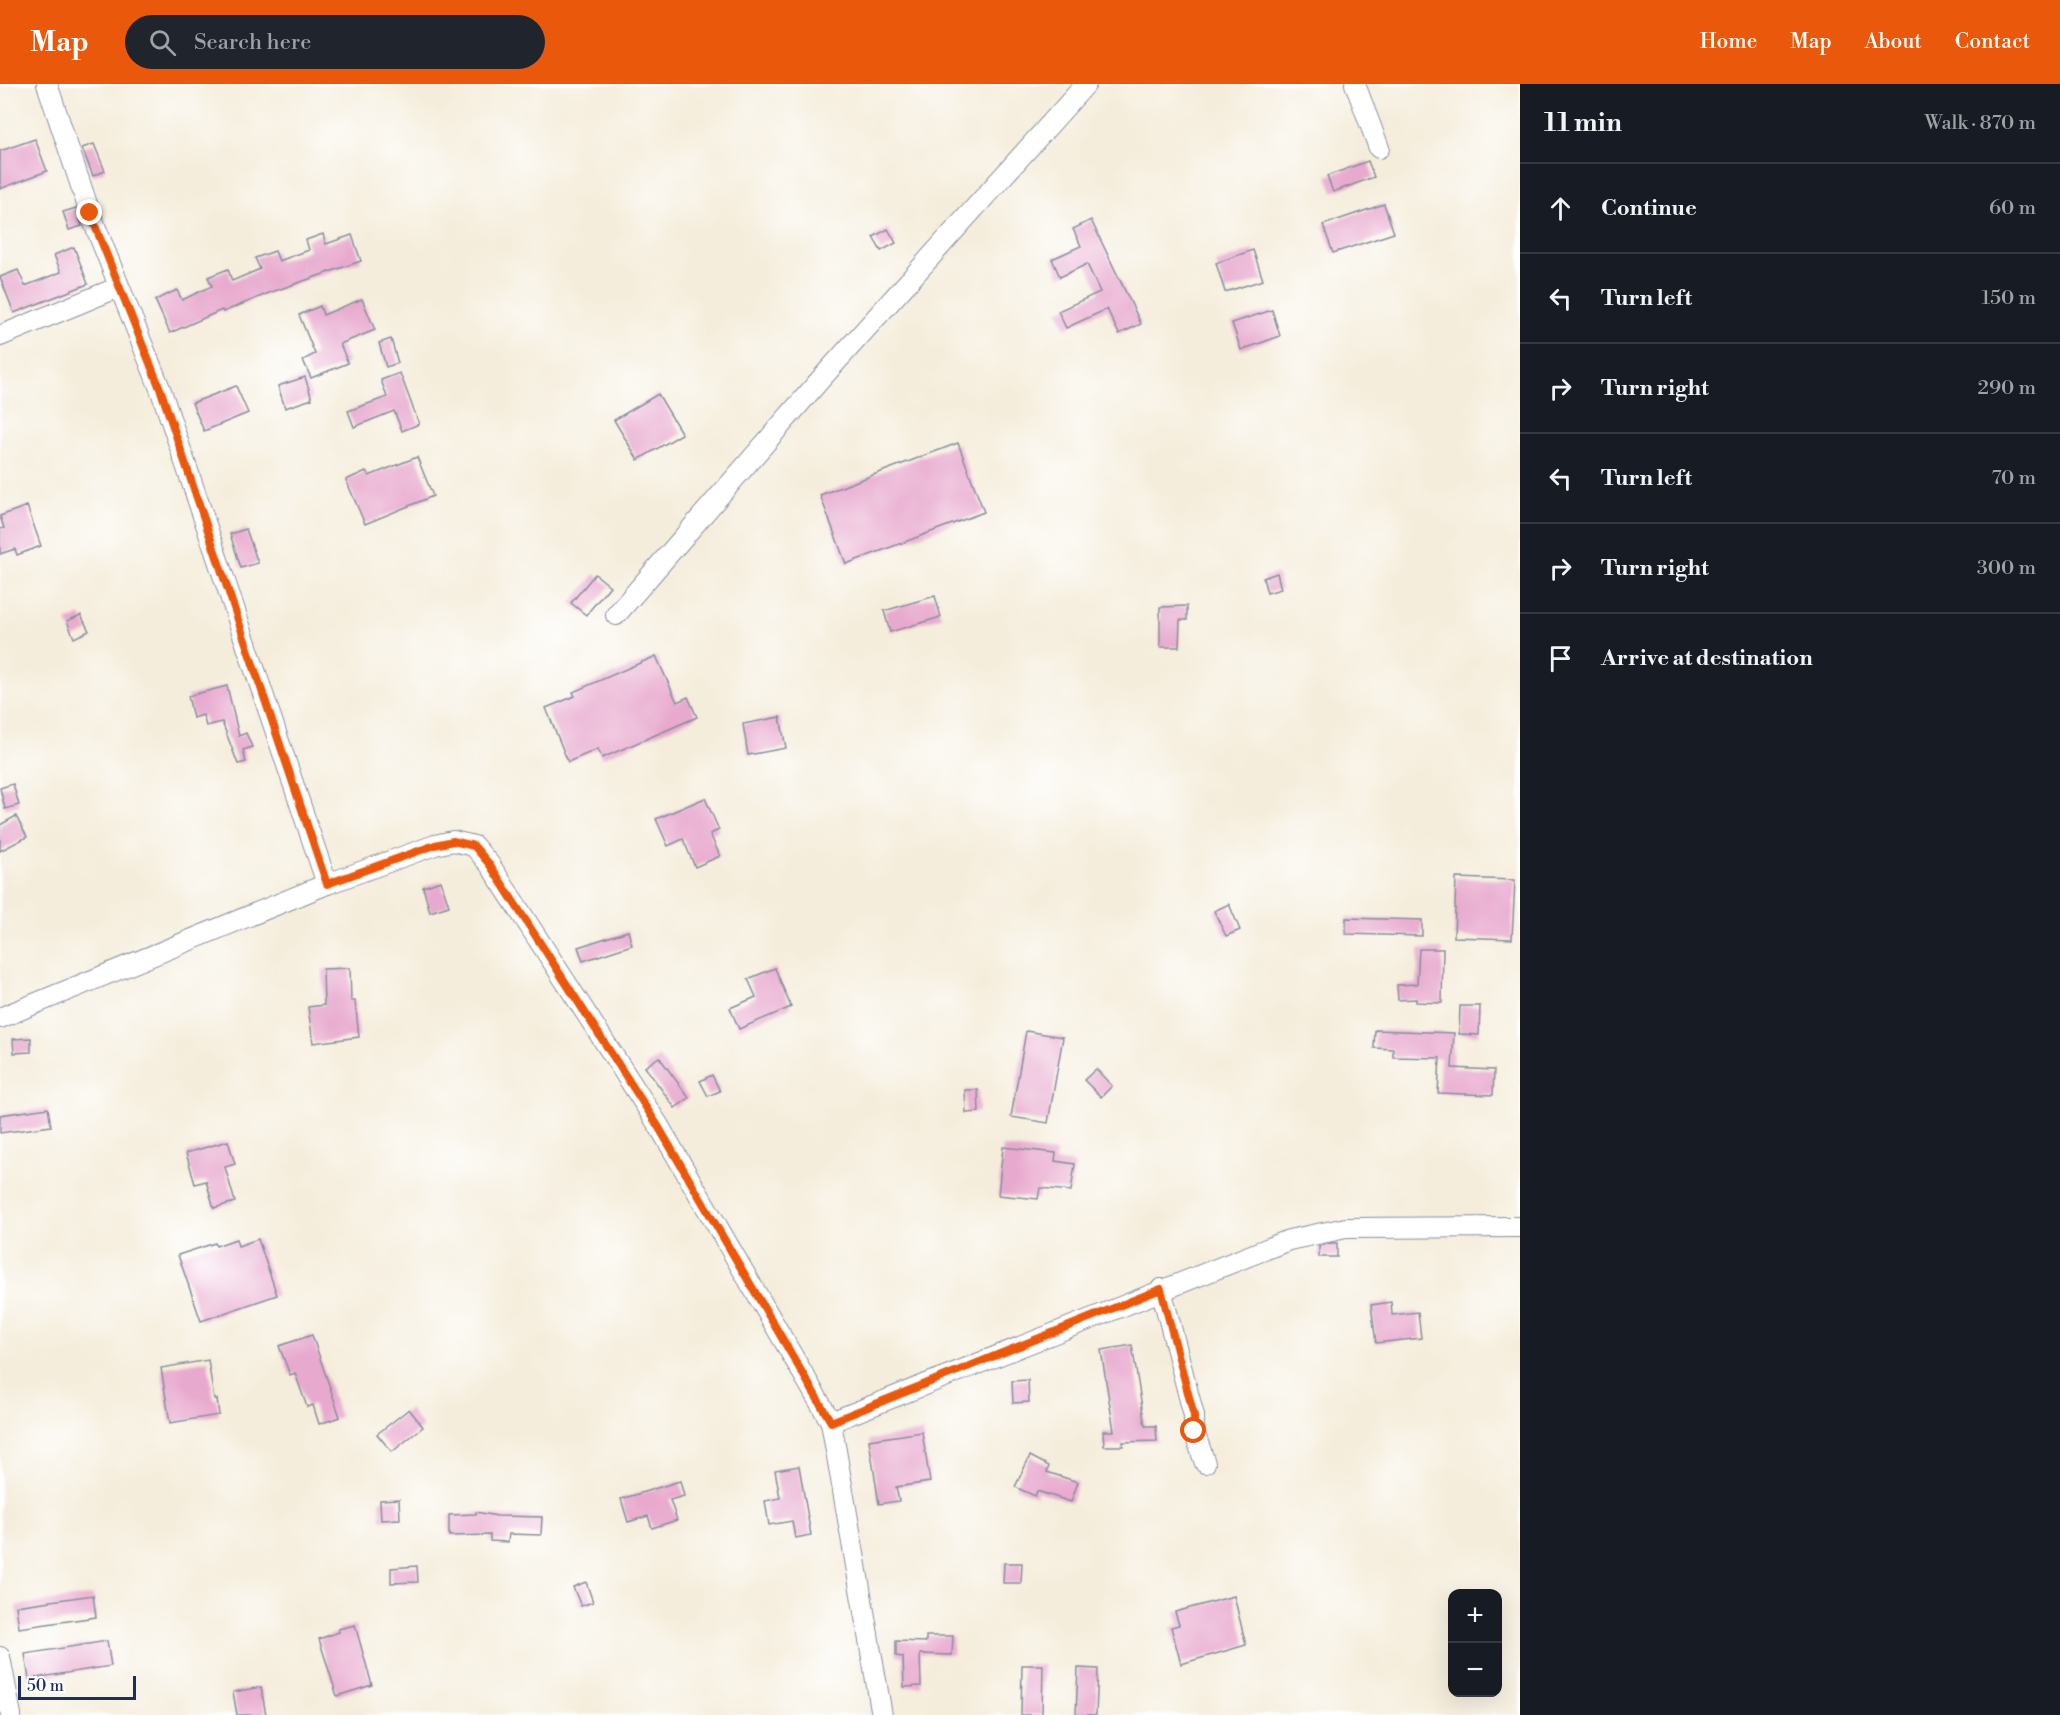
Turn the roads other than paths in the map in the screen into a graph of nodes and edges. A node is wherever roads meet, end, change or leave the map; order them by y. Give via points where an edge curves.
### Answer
1 (47, 84) edge
2 (1086, 84) edge
3 (1355, 84) edge
4 (1379, 148) dead end
5 (119, 287) junction
6 (0, 336) edge
7 (616, 615) dead end
8 (327, 884) junction
9 (0, 1018) edge
10 (1520, 1227) edge
11 (1161, 1289) junction
12 (831, 1422) junction
13 (1205, 1463) dead end
14 (0, 1658) edge
15 (3, 1693) edge
16 (11, 1715) edge
17 (882, 1715) edge

1 - 5 street
2 - 7 street
3 - 4 street
5 - 6 street
5 - 8 street via 161,391
8 - 9 street
8 - 12 street via 435,845 453,841 474,846 658,1126
10 - 11 street via 1346,1228 1289,1239
11 - 12 street
11 - 13 street
12 - 17 street
14 - 15 street
15 - 16 street

